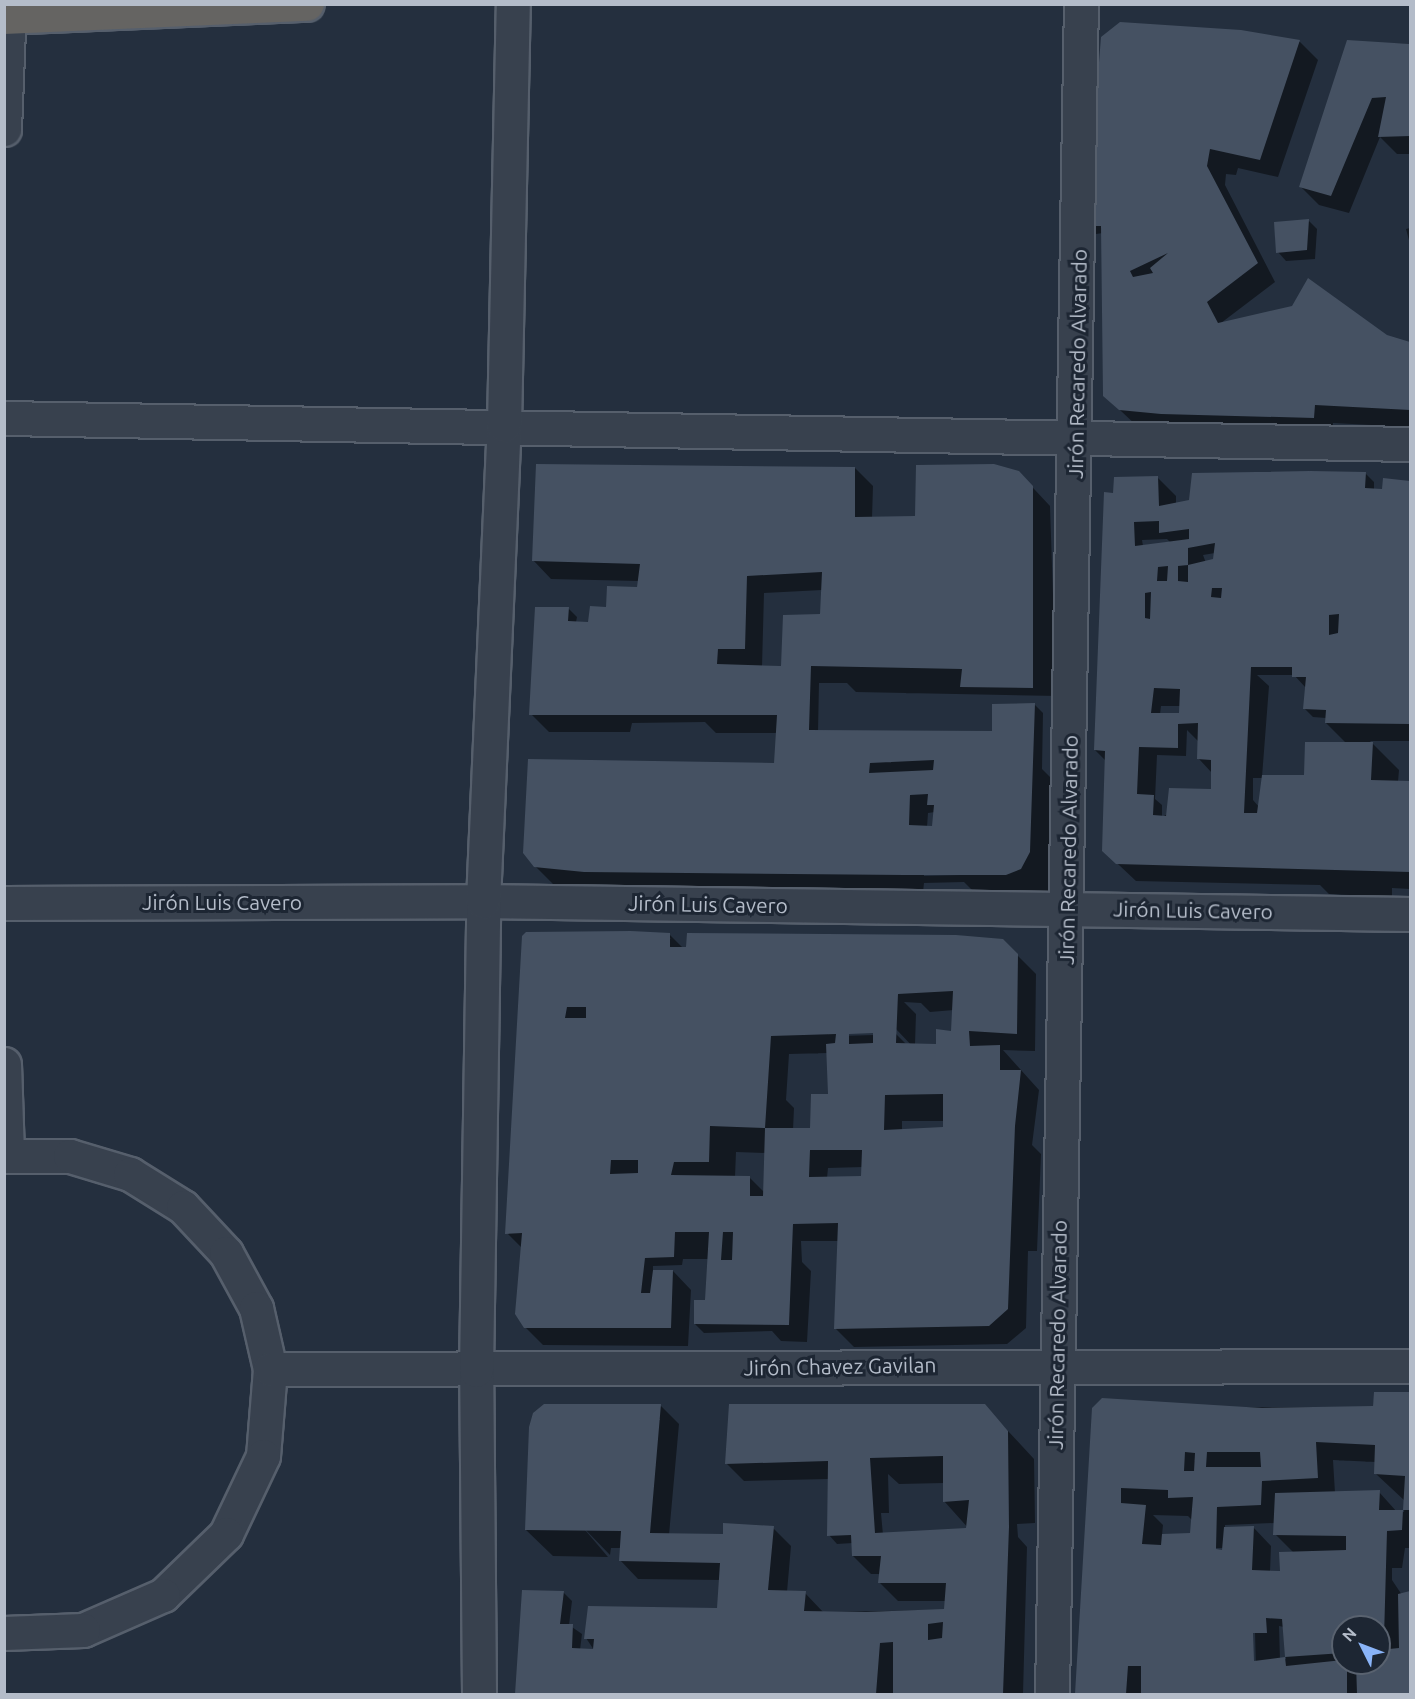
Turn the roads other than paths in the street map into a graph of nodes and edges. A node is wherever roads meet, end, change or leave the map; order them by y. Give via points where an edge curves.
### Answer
1 (307, 4) edge
2 (513, 4) edge
3 (1081, 4) edge
4 (8, 13) edge
5 (4, 129) edge
6 (4, 418) edge
7 (504, 425) junction
8 (1076, 438) junction
9 (1410, 444) edge
10 (483, 901) junction
11 (4, 903) edge
12 (1067, 908) junction
13 (1410, 914) edge
14 (4, 1064) edge
15 (6, 1155) edge
16 (1056, 1364) junction
17 (1410, 1366) edge
18 (270, 1369) junction
19 (476, 1370) junction
20 (4, 1633) edge
21 (479, 1695) edge
22 (1052, 1695) edge

1 - 4 highway
2 - 7 street
3 - 8 street, Jirón Recaredo Alvarado
4 - 5 street
6 - 7 street
7 - 8 street
7 - 10 street
8 - 9 street
8 - 12 street, Jirón Recaredo Alvarado
10 - 11 street, Jirón Luis Cavero
10 - 12 street, Jirón Luis Cavero
10 - 19 street
12 - 13 street, Jirón Luis Cavero
12 - 16 street, Jirón Recaredo Alvarado
14 - 15 street
15 - 18 street via 70,1156 130,1174 183,1207 226,1253 256,1308
16 - 17 street, Jirón Chavez Gavilan
16 - 19 street, Jirón Chavez Gavilan
16 - 22 street, Jirón Recaredo Alvarado
18 - 19 street, Jirón Chavez Gavilan
18 - 20 street via 263,1456 226,1534 163,1595 83,1630
19 - 21 street

